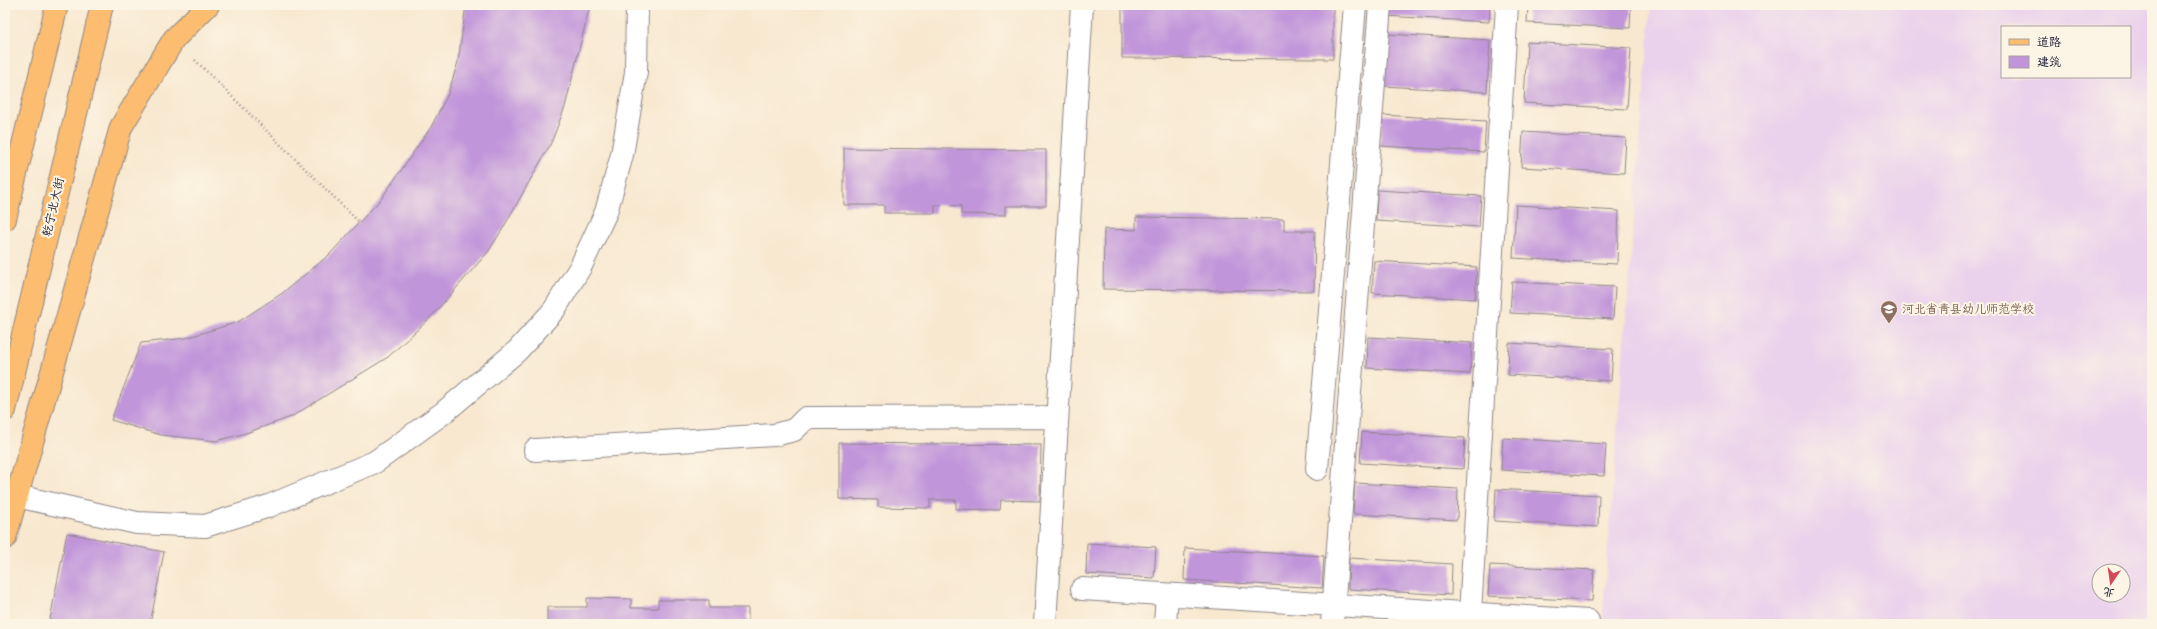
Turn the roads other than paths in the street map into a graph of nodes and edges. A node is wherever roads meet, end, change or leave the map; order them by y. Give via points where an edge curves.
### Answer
1 (57, 5) edge
2 (102, 5) edge
3 (208, 5) edge
4 (636, 5) edge
5 (1082, 5) edge
6 (1355, 5) edge
7 (1380, 5) edge
8 (1507, 5) edge
9 (5, 219) edge
10 (5, 410) edge
11 (1057, 417) junction
12 (535, 450) dead end
13 (1317, 469) dead end
14 (17, 496) junction
15 (5, 538) edge
16 (1082, 589) dead end
17 (1167, 595) junction
18 (1470, 613) junction
19 (1333, 614) edge
20 (1588, 621) dead end
21 (1045, 624) edge
22 (1165, 624) edge

1 - 9 main road
2 - 10 main road, 乾宁北大街
3 - 14 main road via 174,39 120,127
4 - 14 lane via 636,72 622,155 606,212 581,266 554,310 518,352 443,413 375,462 269,506 205,526 137,523
5 - 11 lane
6 - 13 lane
7 - 19 lane
8 - 18 lane
11 - 12 lane via 806,418 794,430 774,435
11 - 21 lane
14 - 15 main road
16 - 17 lane
17 - 19 lane
17 - 22 lane
18 - 19 lane
18 - 20 lane

